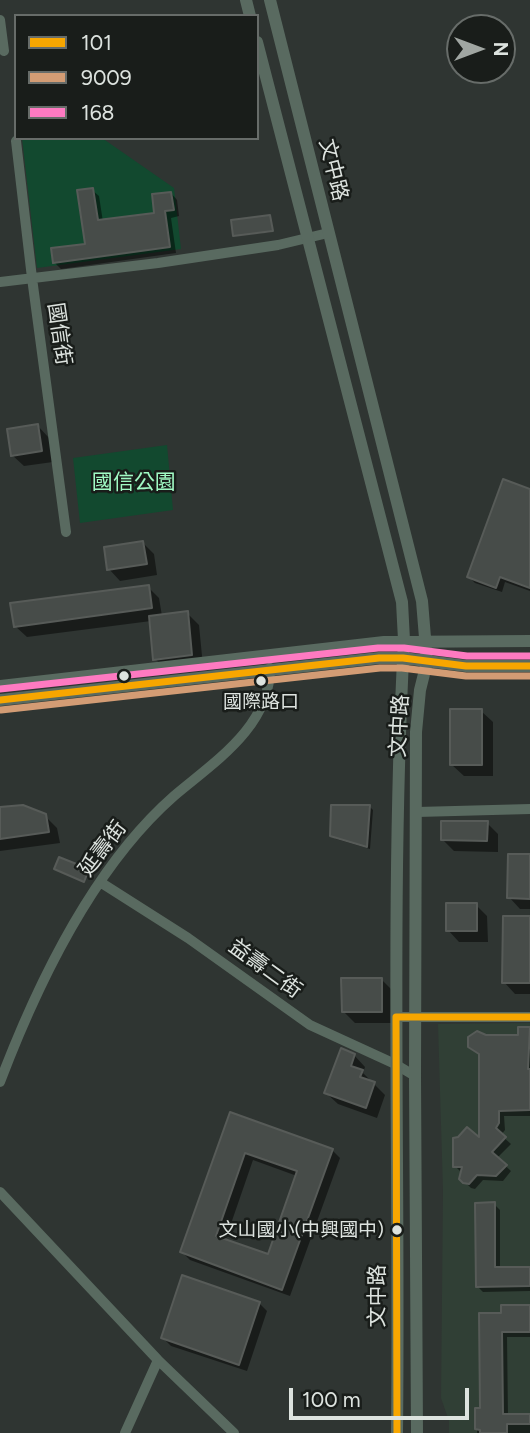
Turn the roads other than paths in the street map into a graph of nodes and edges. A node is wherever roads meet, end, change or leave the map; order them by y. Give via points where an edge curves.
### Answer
1 (270, 0) edge
2 (0, 20) edge
3 (4, 51) dead end
4 (259, 51) edge
5 (16, 141) dead end
6 (328, 233) junction
7 (307, 239) junction
8 (32, 278) junction
9 (0, 282) edge
10 (66, 531) dead end
11 (404, 640) junction
12 (426, 640) junction
13 (530, 641) edge
14 (403, 658) junction
15 (427, 662) junction
16 (530, 666) edge
17 (270, 668) junction
18 (0, 686) edge
19 (0, 699) edge
20 (530, 809) edge
21 (417, 812) junction
22 (100, 882) junction
23 (396, 1017) junction
24 (415, 1017) junction
25 (530, 1017) edge
26 (395, 1064) junction
27 (415, 1076) junction
28 (0, 1082) edge
29 (0, 1192) edge
30 (158, 1360) junction
31 (125, 1433) edge
32 (233, 1433) edge
33 (397, 1433) edge
34 (417, 1433) edge

1 - 6 street, 文中路
2 - 3 street
4 - 7 street, 文中路
5 - 8 street, 國信街
6 - 7 street
6 - 12 street, 文中路 via 422,601
7 - 8 street
7 - 11 street, 文中路 via 402,602
8 - 9 street
8 - 10 street, 國信街
11 - 12 street
11 - 14 street, 文中路
11 - 18 street
12 - 13 street
12 - 15 street, 文中路
14 - 15 street
14 - 17 street
14 - 23 street, 文中路
15 - 16 street
15 - 21 street, 文中路 via 416,732
17 - 19 street
17 - 22 street, 延壽街 via 270,686 236,745 160,809
20 - 21 street
21 - 24 street, 文中路
22 - 26 street, 益壽二街 via 310,1025
22 - 28 street, 延壽街 via 40,987
23 - 24 street
23 - 26 street, 文中路
24 - 25 street
24 - 27 street, 文中路
26 - 27 street, 益壽二街
26 - 33 street, 文中路
27 - 34 street, 文中路
29 - 30 street
30 - 31 street
30 - 32 street

